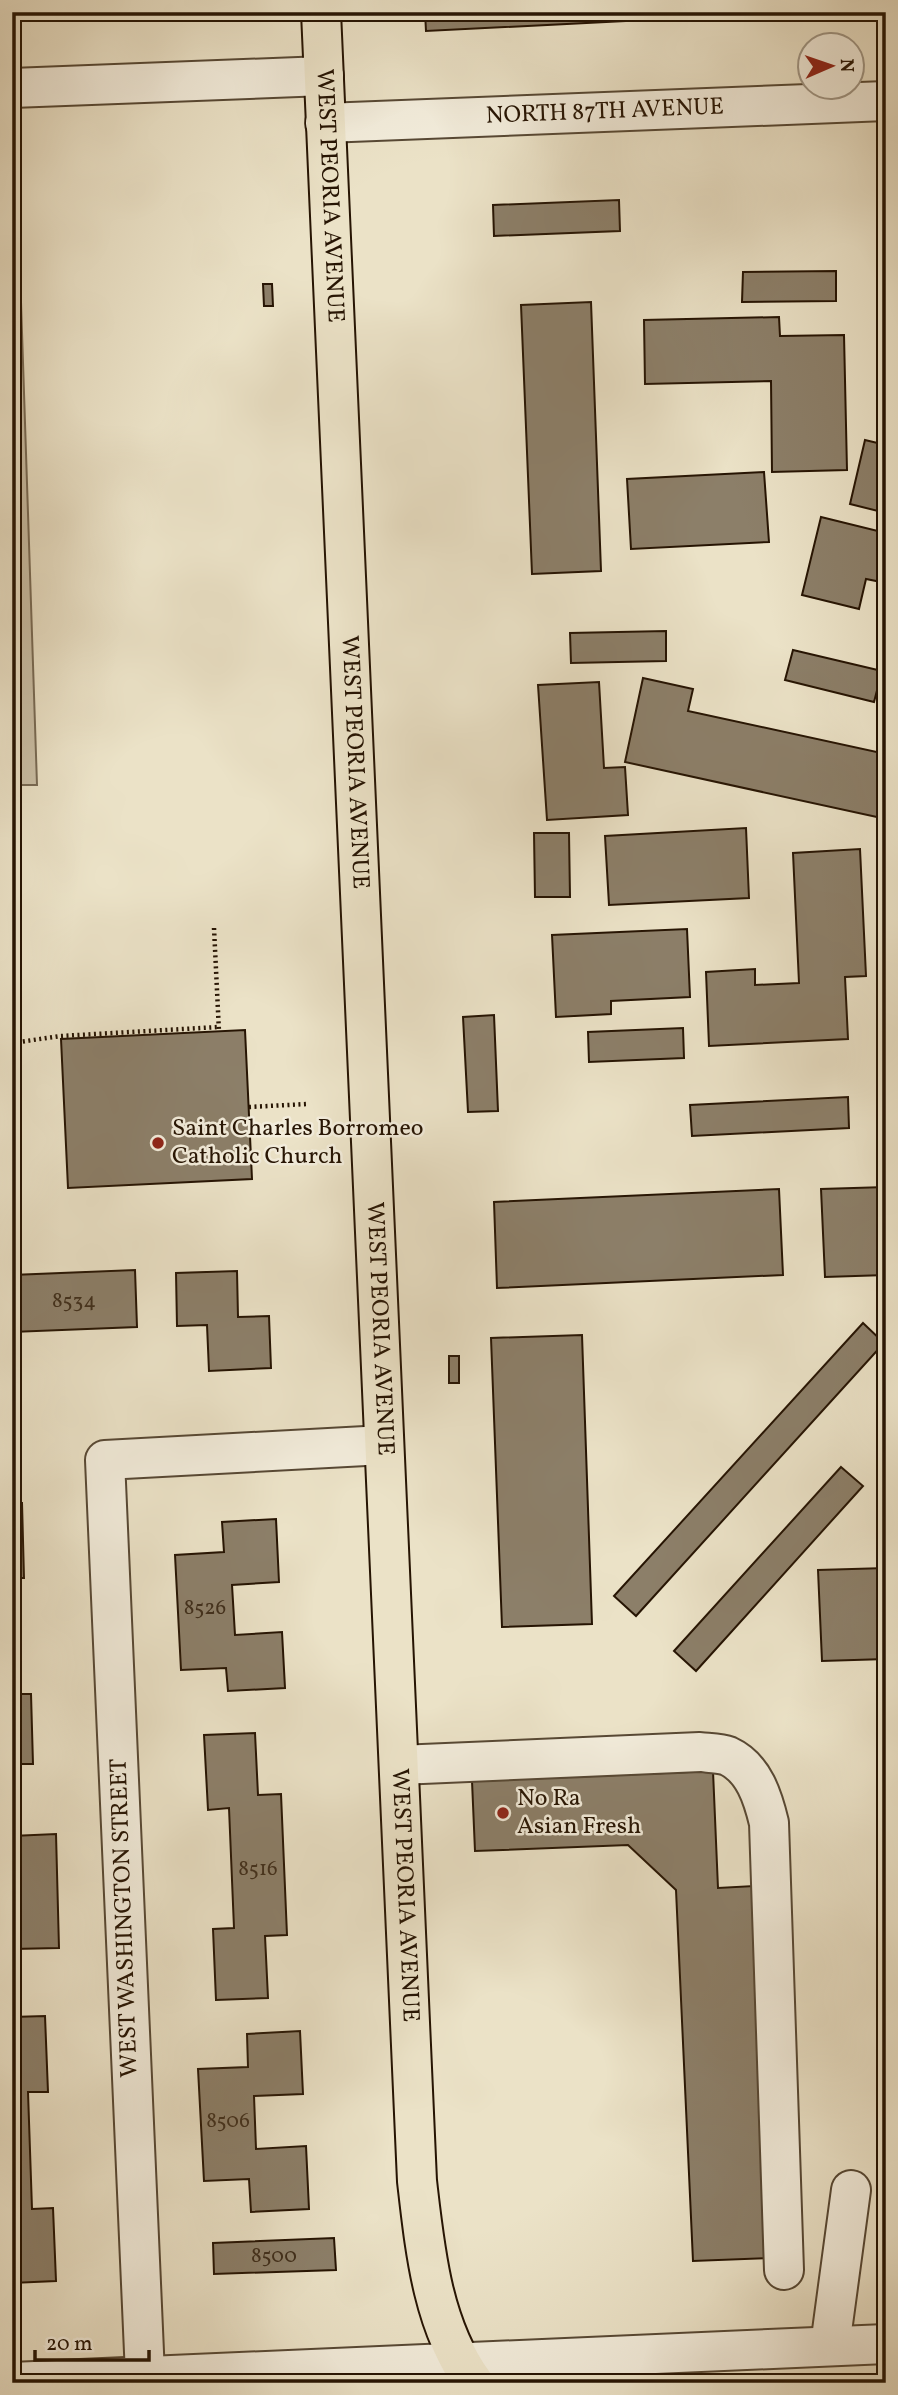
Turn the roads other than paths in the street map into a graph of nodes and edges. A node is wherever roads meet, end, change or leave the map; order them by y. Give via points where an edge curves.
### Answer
1 (321, 12) edge
2 (324, 76) junction
3 (12, 88) edge
4 (886, 101) edge
5 (325, 124) junction
6 (384, 1445) junction
7 (398, 1765) junction
8 (852, 2189) dead end
9 (785, 2270) dead end
10 (886, 2344) edge
11 (830, 2346) junction
12 (466, 2372) edge
13 (130, 2378) edge
14 (12, 2382) edge

1 - 2 main road, WEST PEORIA AVENUE
2 - 3 street
2 - 5 main road, WEST PEORIA AVENUE
4 - 5 street, NORTH 87TH AVENUE
5 - 6 main road, WEST PEORIA AVENUE
6 - 7 main road, WEST PEORIA AVENUE
6 - 13 street, WEST WASHINGTON STREET via 105,1460
7 - 9 street via 700,1752 728,1756 750,1775 769,1823
7 - 12 main road, WEST PEORIA AVENUE via 417,2181 436,2299
8 - 11 street
10 - 11 street
11 - 12 street
12 - 13 street
13 - 14 street

